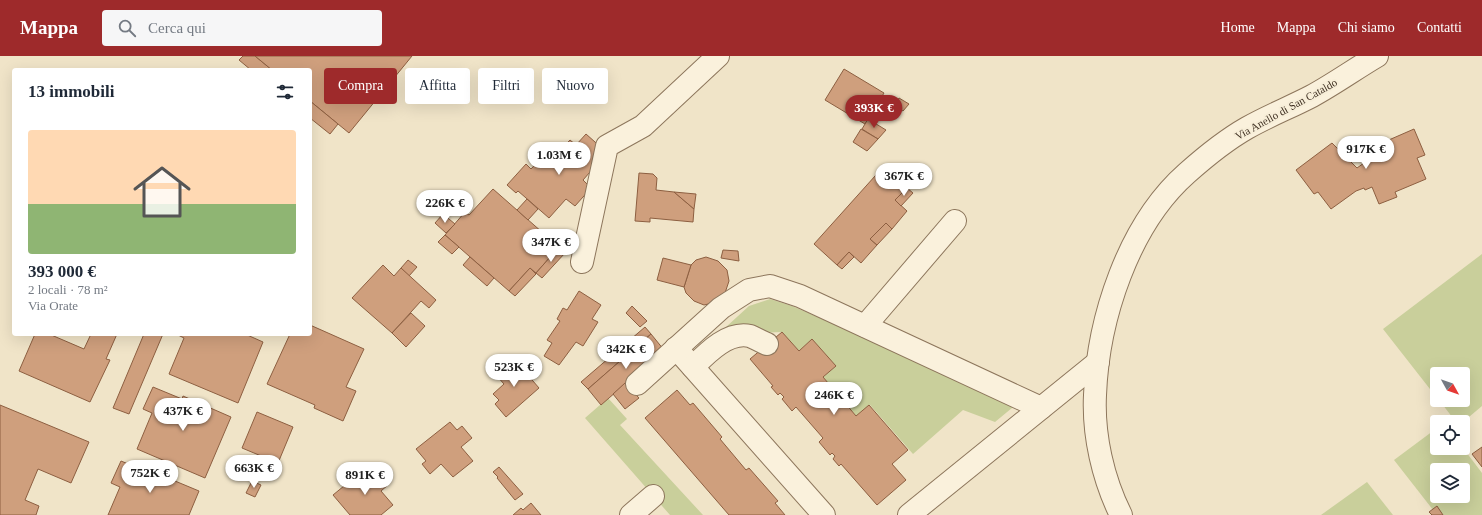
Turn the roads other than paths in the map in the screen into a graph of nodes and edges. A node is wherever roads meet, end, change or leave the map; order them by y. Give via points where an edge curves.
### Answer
1 (718, 56) edge
2 (1377, 56) edge
3 (955, 221) dead end
4 (582, 262) dead end
5 (865, 326) junction
6 (767, 344) dead end
7 (676, 348) junction
8 (1098, 362) junction
9 (693, 367) junction
10 (637, 384) dead end
11 (1042, 408) junction
12 (653, 496) dead end
13 (631, 515) edge
14 (824, 515) edge
15 (909, 515) edge
16 (1121, 515) edge

1 - 4 street via 643,126 607,146
2 - 8 street, Via Anello di San Cataldo via 1313,96 1246,128 1186,174 1158,204 1124,265 1104,327
3 - 5 street
5 - 7 street via 800,296 770,286 749,290 721,308
5 - 11 street
6 - 9 street via 750,336 734,335
7 - 9 street
7 - 10 street
8 - 11 street
8 - 16 street, Via Anello di San Cataldo via 1095,396 1097,438 1106,480
9 - 14 street
11 - 15 street
12 - 13 street

